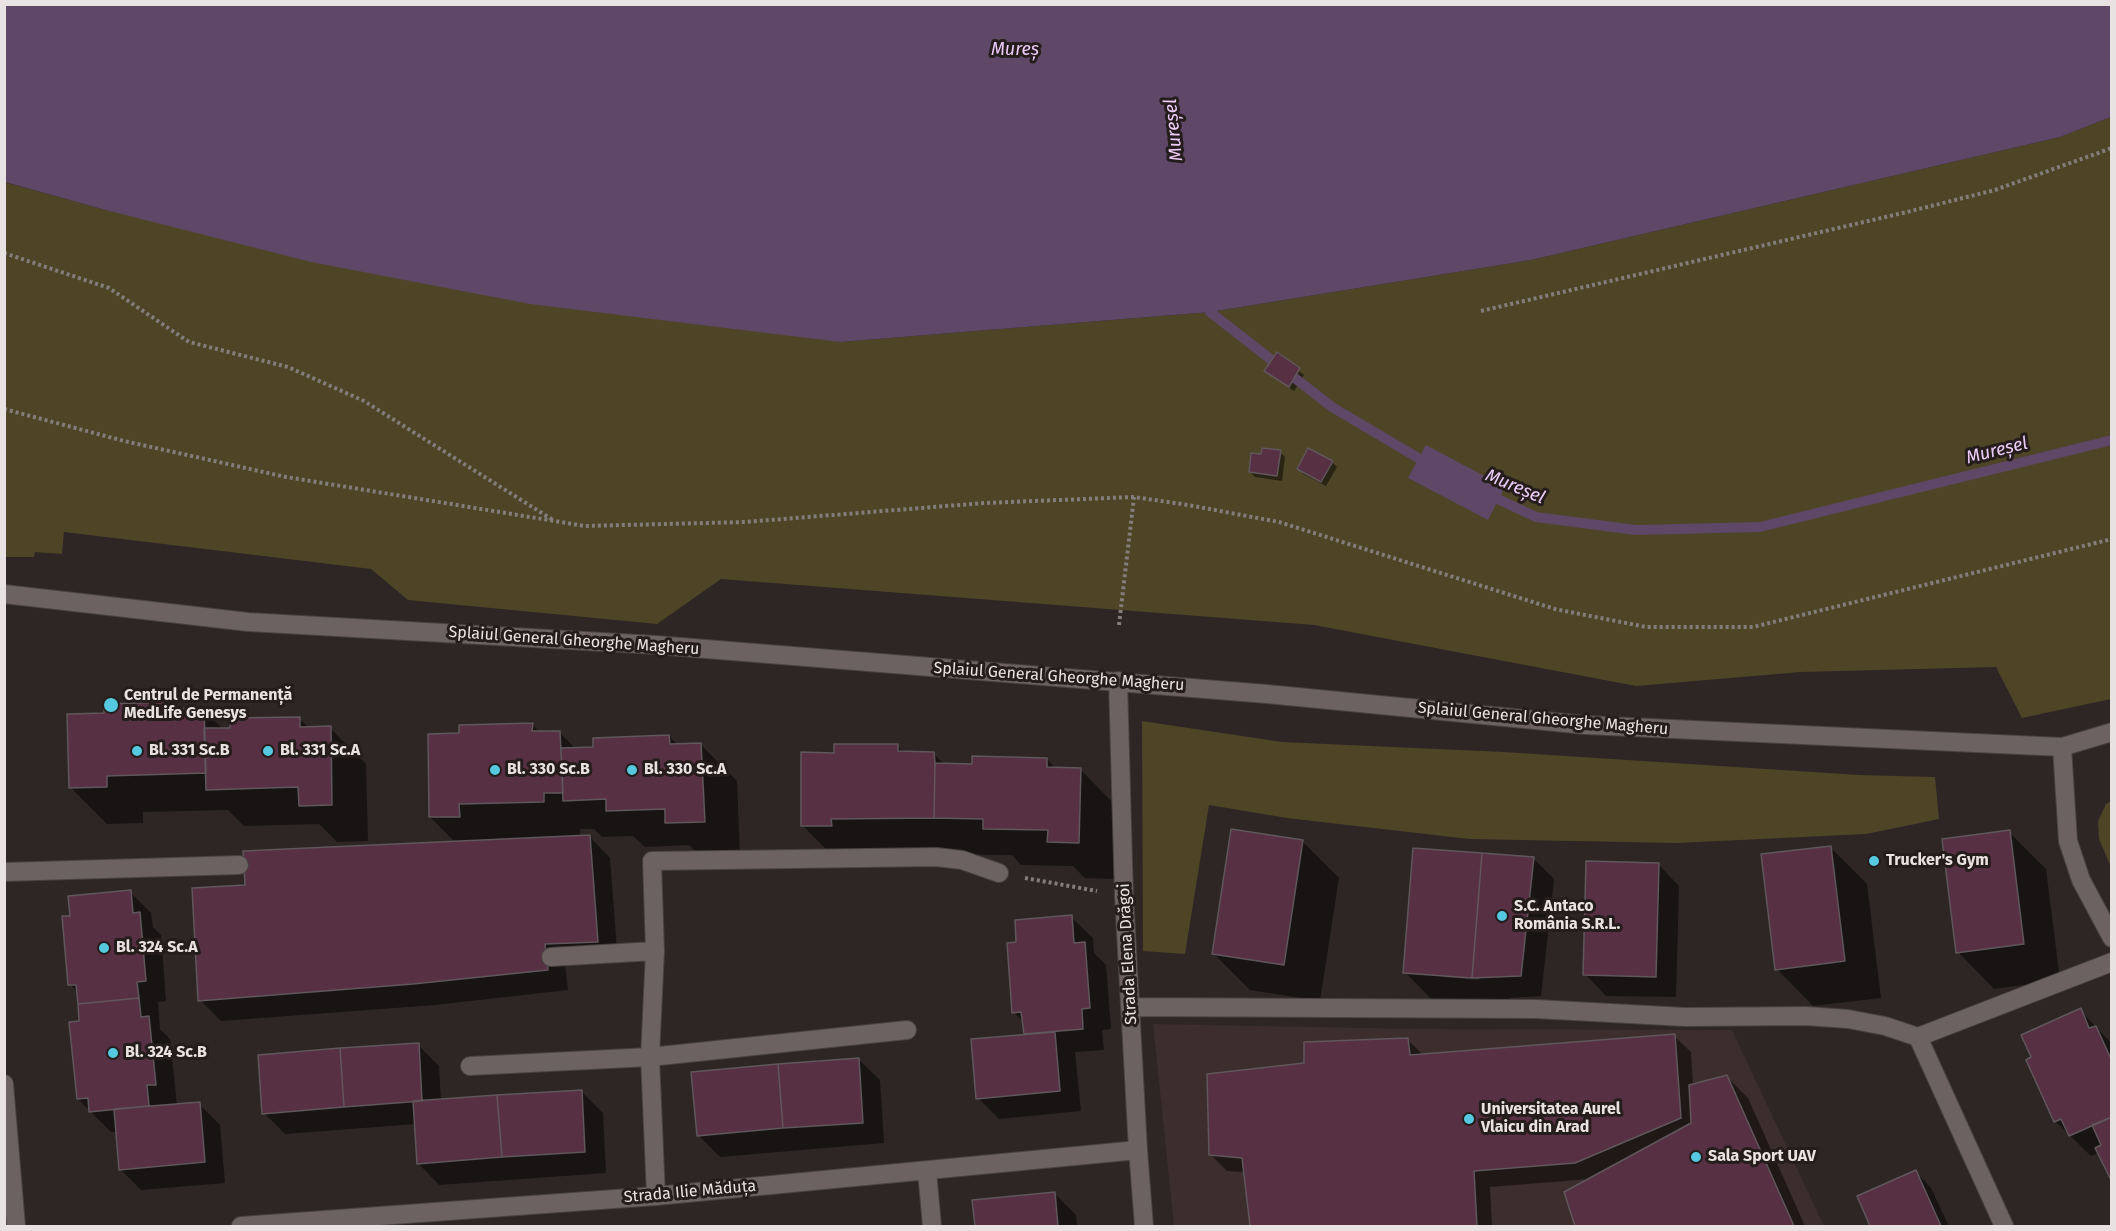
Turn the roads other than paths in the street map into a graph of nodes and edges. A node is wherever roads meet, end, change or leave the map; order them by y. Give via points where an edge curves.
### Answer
1 (4, 594) edge
2 (1118, 681) junction
3 (2112, 732) edge
4 (2062, 747) junction
5 (239, 865) dead end
6 (4, 872) edge
7 (999, 873) road end
8 (2112, 938) edge
9 (656, 951) junction
10 (551, 957) dead end
11 (2112, 962) edge
12 (1130, 1007) junction
13 (907, 1030) dead end
14 (1918, 1037) junction
15 (650, 1057) junction
16 (470, 1066) dead end
17 (4, 1084) edge
18 (1138, 1150) junction
19 (927, 1170) junction
20 (656, 1196) junction
21 (244, 1226) edge
22 (16, 1227) edge
23 (932, 1227) edge
24 (1144, 1227) edge
25 (2004, 1227) edge

1 - 2 street, Splaiul General Gheorghe Magheru via 248,622 656,645
2 - 4 street, Splaiul General Gheorghe Magheru via 1586,725
2 - 12 street, Strada Elena Drăgoi
3 - 4 street, Splaiul General Gheorghe Magheru
4 - 8 street via 2068,841 2081,880
5 - 6 street
7 - 9 street via 962,860 936,857 652,861
9 - 10 street
9 - 15 street
11 - 14 street
12 - 14 street via 1536,1009 1685,1017 1806,1016 1848,1019
12 - 18 street, Strada Elena Drăgoi
13 - 15 street
14 - 25 street
15 - 16 street
15 - 20 street
17 - 22 street
18 - 19 street, Strada Ilie Măduța
18 - 24 street, Strada Elena Drăgoi
19 - 20 street, Strada Ilie Măduța
19 - 23 street
20 - 21 street, Strada Ilie Măduța

